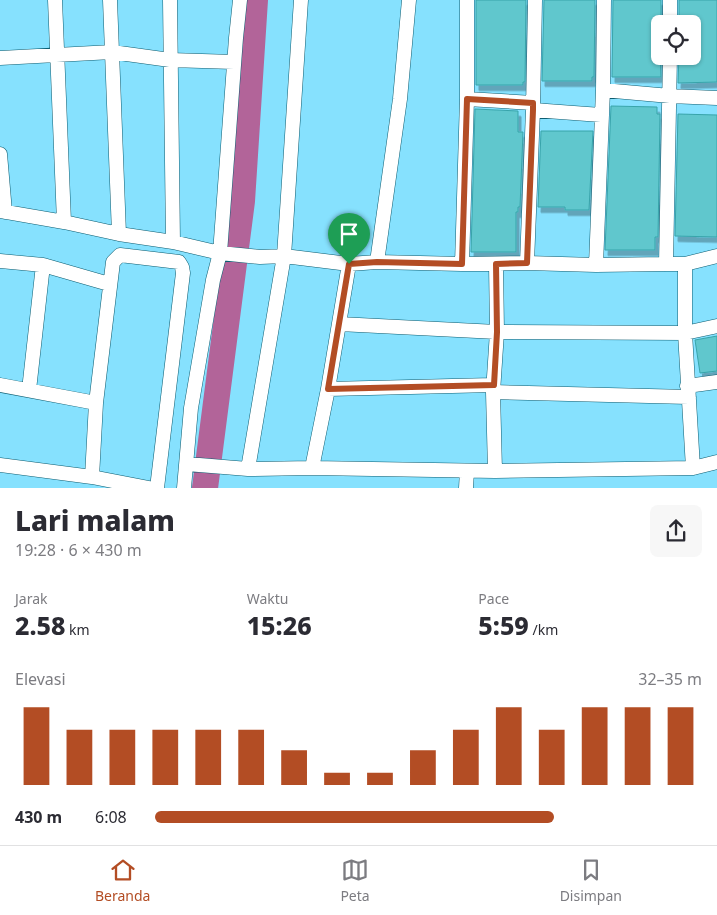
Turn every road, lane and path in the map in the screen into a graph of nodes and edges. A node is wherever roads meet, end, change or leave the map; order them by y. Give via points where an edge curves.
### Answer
1 (55, 0) edge
2 (110, 0) edge
3 (170, 0) edge
4 (240, 0) edge
5 (301, 0) edge
6 (409, 0) edge
7 (467, 0) edge
8 (535, 0) edge
9 (604, 0) edge
10 (670, 0) edge
11 (670, 15) edge
12 (112, 52) junction
13 (58, 55) junction
14 (0, 58) edge
15 (170, 60) junction
16 (234, 62) junction
17 (670, 65) edge
18 (603, 90) junction
19 (670, 96) junction
20 (717, 98) edge
21 (467, 99) junction
22 (533, 106) junction
23 (601, 115) junction
24 (0, 154) edge
25 (3, 211) edge
26 (64, 222) junction
27 (119, 234) junction
28 (173, 242) junction
29 (224, 254) junction
30 (284, 256) junction
31 (717, 256) edge
32 (0, 261) edge
33 (377, 262) junction
34 (527, 263) junction
35 (349, 264) junction
36 (462, 264) junction
37 (496, 264) junction
38 (666, 264) junction
39 (685, 264) junction
40 (43, 265) junction
41 (596, 265) junction
42 (110, 284) junction
43 (339, 324) junction
44 (717, 326) edge
45 (497, 332) junction
46 (685, 334) junction
47 (717, 382) edge
48 (0, 386) edge
49 (493, 388) junction
50 (328, 389) junction
51 (29, 390) junction
52 (688, 391) junction
53 (96, 403) junction
54 (717, 462) edge
55 (194, 464) junction
56 (0, 465) edge
57 (242, 468) junction
58 (312, 468) junction
59 (692, 468) junction
60 (467, 471) junction
61 (495, 471) junction
62 (92, 477) junction
63 (111, 485) edge
64 (181, 487) edge
65 (149, 488) edge
66 (158, 488) edge
67 (466, 488) edge

1 - 13 street
2 - 12 street
3 - 15 street
4 - 16 street
5 - 30 street
6 - 33 street via 400,99
7 - 21 street
8 - 22 street
9 - 18 street
10 - 11 street
12 - 13 street
12 - 15 street
12 - 27 street
13 - 14 street
13 - 26 street
15 - 16 street
15 - 28 street
16 - 29 street
17 - 19 street
18 - 19 street
18 - 23 street
19 - 20 street
19 - 38 street
21 - 22 street
21 - 36 street
22 - 23 street
22 - 34 street
23 - 41 street
24 - 25 street
25 - 26 street
26 - 27 street
27 - 28 street
28 - 29 street
29 - 30 street
29 - 55 street via 213,280 191,408
30 - 35 street
30 - 57 street
31 - 39 street
32 - 40 street
33 - 35 street
33 - 36 street
34 - 37 street
34 - 41 street
35 - 43 street
36 - 37 street
37 - 45 street
38 - 39 street
38 - 41 street
39 - 46 street
40 - 42 street
40 - 51 street
42 - 53 street
42 - 66 street via 113,262 120,255 178,262 182,267
43 - 45 street
43 - 50 street
44 - 46 street
45 - 46 street
45 - 49 street
46 - 52 street
47 - 52 street
48 - 51 street
49 - 50 street
49 - 52 street
49 - 61 street
50 - 58 street
51 - 53 street
52 - 59 street
53 - 62 street
54 - 59 street
55 - 57 street
55 - 64 street
56 - 62 street
57 - 58 street
58 - 60 street
59 - 61 street
60 - 61 street
60 - 67 street
62 - 63 street
63 - 65 street

